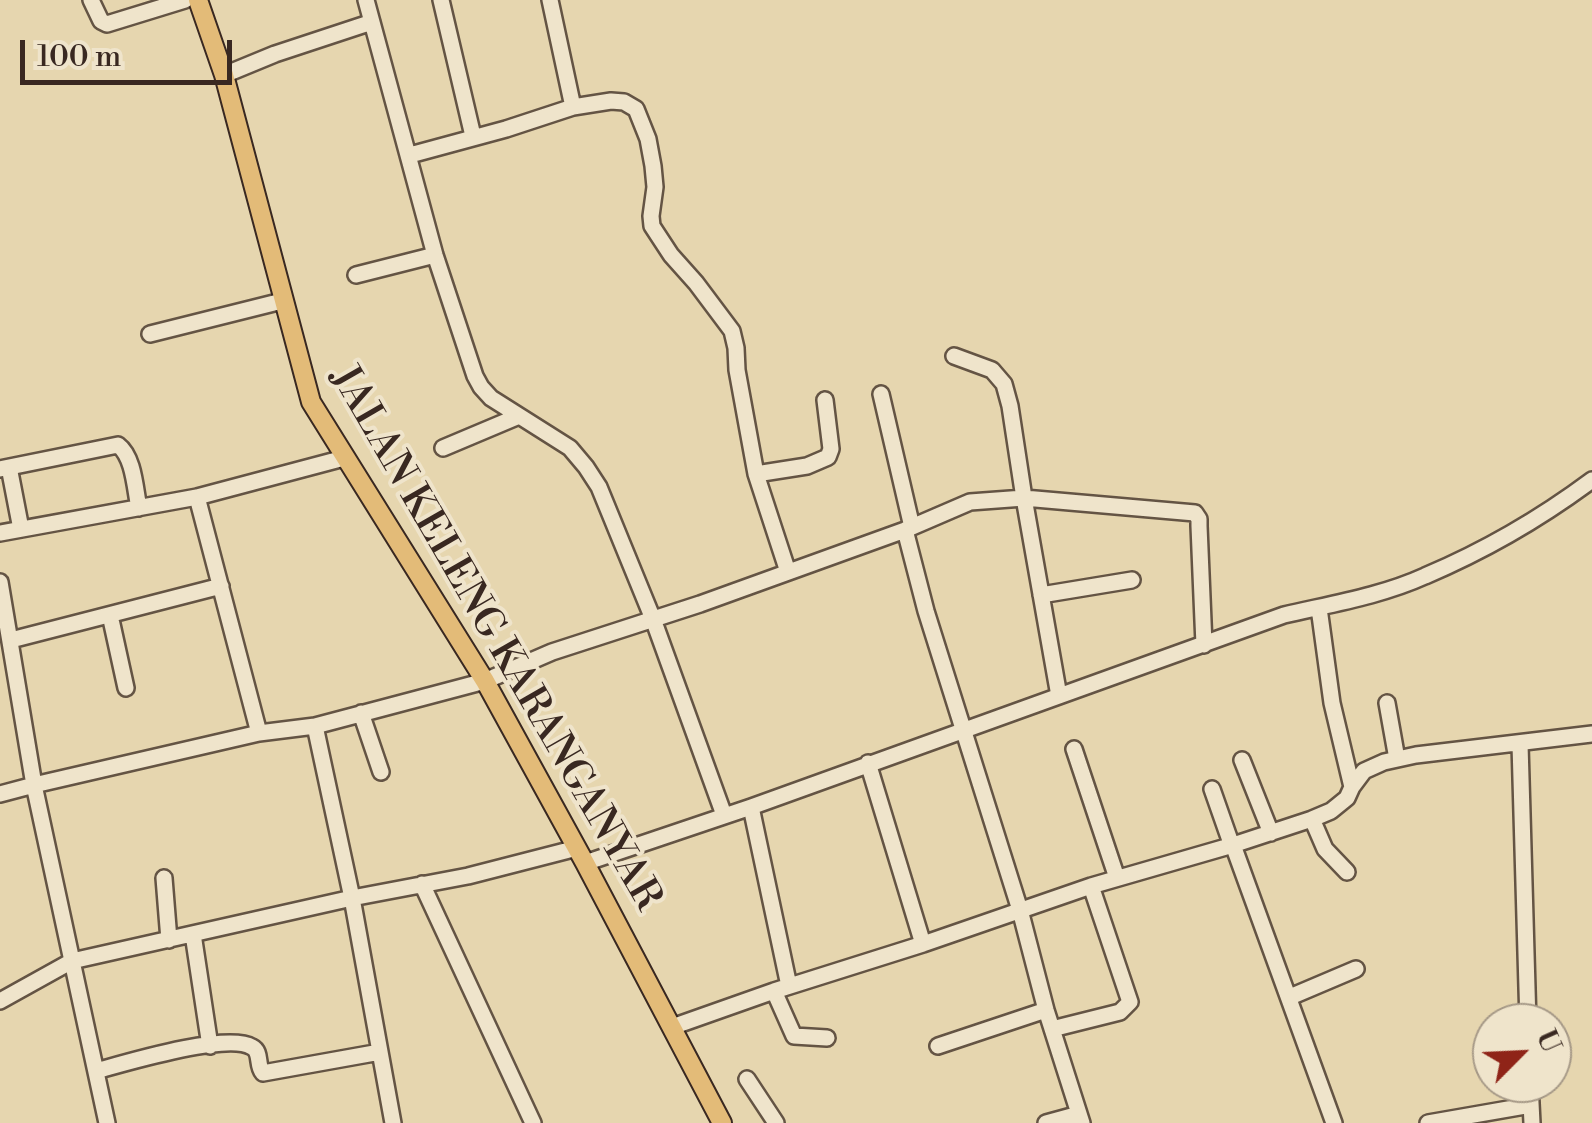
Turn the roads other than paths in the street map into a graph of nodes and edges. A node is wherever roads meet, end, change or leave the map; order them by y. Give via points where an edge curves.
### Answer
1 (90, 0) edge
2 (185, 0) edge
3 (198, 0) edge
4 (366, 0) edge
5 (441, 0) edge
6 (550, 0) edge
7 (372, 22) junction
8 (224, 76) junction
9 (573, 107) junction
10 (473, 136) junction
11 (410, 155) junction
12 (435, 254) junction
13 (356, 275) dead end
14 (282, 301) junction
15 (150, 334) dead end
16 (954, 356) dead end
17 (881, 394) dead end
18 (825, 400) dead end
19 (519, 416) junction
20 (442, 448) dead end
21 (344, 458) junction
22 (5, 468) edge
23 (756, 474) junction
24 (1592, 480) edge
25 (196, 497) junction
26 (1024, 498) junction
27 (139, 508) junction
28 (908, 528) junction
29 (21, 529) junction
30 (0, 533) edge
31 (788, 572) junction
32 (1132, 580) dead end
33 (0, 582) edge
34 (221, 586) junction
35 (1041, 595) junction
36 (1319, 608) junction
37 (110, 615) junction
38 (654, 619) junction
39 (11, 640) junction
40 (1204, 645) junction
41 (485, 681) junction
42 (18, 684) junction
43 (126, 688) dead end
44 (0, 690) edge
45 (1059, 696) junction
46 (1387, 703) dead end
47 (361, 714) junction
48 (315, 726) junction
49 (964, 731) junction
50 (258, 733) junction
51 (1592, 734) edge
52 (1520, 744) junction
53 (1074, 750) dead end
54 (1397, 759) junction
55 (1242, 760) dead end
56 (868, 764) junction
57 (381, 772) dead end
58 (34, 786) junction
59 (1352, 787) junction
60 (1212, 789) dead end
61 (0, 794) edge
62 (751, 807) junction
63 (724, 815) junction
64 (1312, 818) junction
65 (1271, 833) junction
66 (1232, 846) junction
67 (581, 856) junction
68 (1348, 872) dead end
69 (164, 878) dead end
70 (1117, 878) junction
71 (422, 884) junction
72 (1091, 886) junction
73 (352, 898) junction
74 (1020, 910) junction
75 (193, 934) junction
76 (169, 940) junction
77 (923, 944) junction
78 (72, 961) junction
79 (1356, 969) dead end
80 (782, 988) junction
81 (1290, 997) junction
82 (0, 1001) edge
83 (1527, 1003) edge
84 (1046, 1010) junction
85 (672, 1027) junction
86 (1052, 1029) junction
87 (827, 1038) dead end
88 (210, 1046) junction
89 (938, 1046) dead end
90 (380, 1052) junction
91 (96, 1071) junction
92 (747, 1079) dead end
93 (1531, 1105) joint
94 (1080, 1118) edge
95 (107, 1123) edge
96 (393, 1123) edge
97 (533, 1123) edge
98 (722, 1123) edge
99 (776, 1123) edge
100 (1046, 1123) edge
101 (1334, 1123) edge
102 (1428, 1123) edge
103 (1532, 1123) edge

1 - 2 street via 107,24
3 - 8 main road, JALAN KELENG KARANGANYAR
4 - 7 street
5 - 10 street
6 - 9 street
7 - 8 street
7 - 11 street
8 - 14 main road, JALAN KELENG KARANGANYAR
9 - 10 street
9 - 23 street via 624,102 640,116 654,176 652,226 732,331
10 - 11 street
11 - 12 street
12 - 13 street
12 - 19 street via 475,376 491,398
14 - 15 street
14 - 21 main road, JALAN KELENG KARANGANYAR via 311,402
16 - 26 street via 992,370 1004,384
17 - 28 street
18 - 23 street via 828,457
19 - 20 street
19 - 38 street via 586,466
21 - 25 street
21 - 41 main road, JALAN KELENG KARANGANYAR
22 - 27 street via 118,445
22 - 29 street
23 - 31 street
24 - 36 street via 1422,578
25 - 27 street
25 - 34 street
26 - 28 street via 970,502
26 - 35 street
26 - 40 street via 1195,513
27 - 29 street
28 - 31 street
28 - 49 street
29 - 30 street
31 - 38 street
32 - 35 street
33 - 39 street
34 - 37 street
34 - 50 street
35 - 45 street
36 - 40 street
36 - 59 street
37 - 39 street
37 - 43 street
38 - 41 street
38 - 63 street
39 - 42 street
40 - 45 street
41 - 47 street
41 - 67 main road, JALAN KELENG KARANGANYAR
42 - 44 street
42 - 58 street
45 - 49 street
46 - 54 street
47 - 48 street
47 - 57 street
48 - 50 street
48 - 73 street
49 - 56 street
49 - 74 street
50 - 58 street
51 - 52 street
52 - 54 street
52 - 83 street
53 - 70 street
54 - 59 street via 1364,771
55 - 65 street
56 - 62 street
56 - 77 street
58 - 61 street
58 - 78 street
59 - 64 street via 1332,811
60 - 66 street
62 - 63 street
62 - 80 street
63 - 67 street
64 - 65 street
64 - 68 street via 1325,849
65 - 66 street
66 - 70 street
66 - 81 street
67 - 71 street
67 - 85 main road, JALAN KELENG KARANGANYAR
69 - 76 street
70 - 72 street
71 - 73 street
71 - 97 street
72 - 74 street
72 - 86 street via 1130,1002 1120,1012
73 - 75 street
73 - 90 street
74 - 77 street
74 - 84 street
75 - 76 street
75 - 88 street
76 - 78 street
77 - 80 street
78 - 82 street
78 - 91 street
79 - 81 street
80 - 85 street
80 - 87 street via 794,1036
81 - 101 street
84 - 86 street
84 - 89 street
85 - 98 main road, JALAN KELENG KARANGANYAR
86 - 94 street
88 - 90 street via 251,1046 263,1074
88 - 91 street
90 - 96 street
91 - 95 street
92 - 99 street
93 - 102 street
93 - 103 street
94 - 100 street

